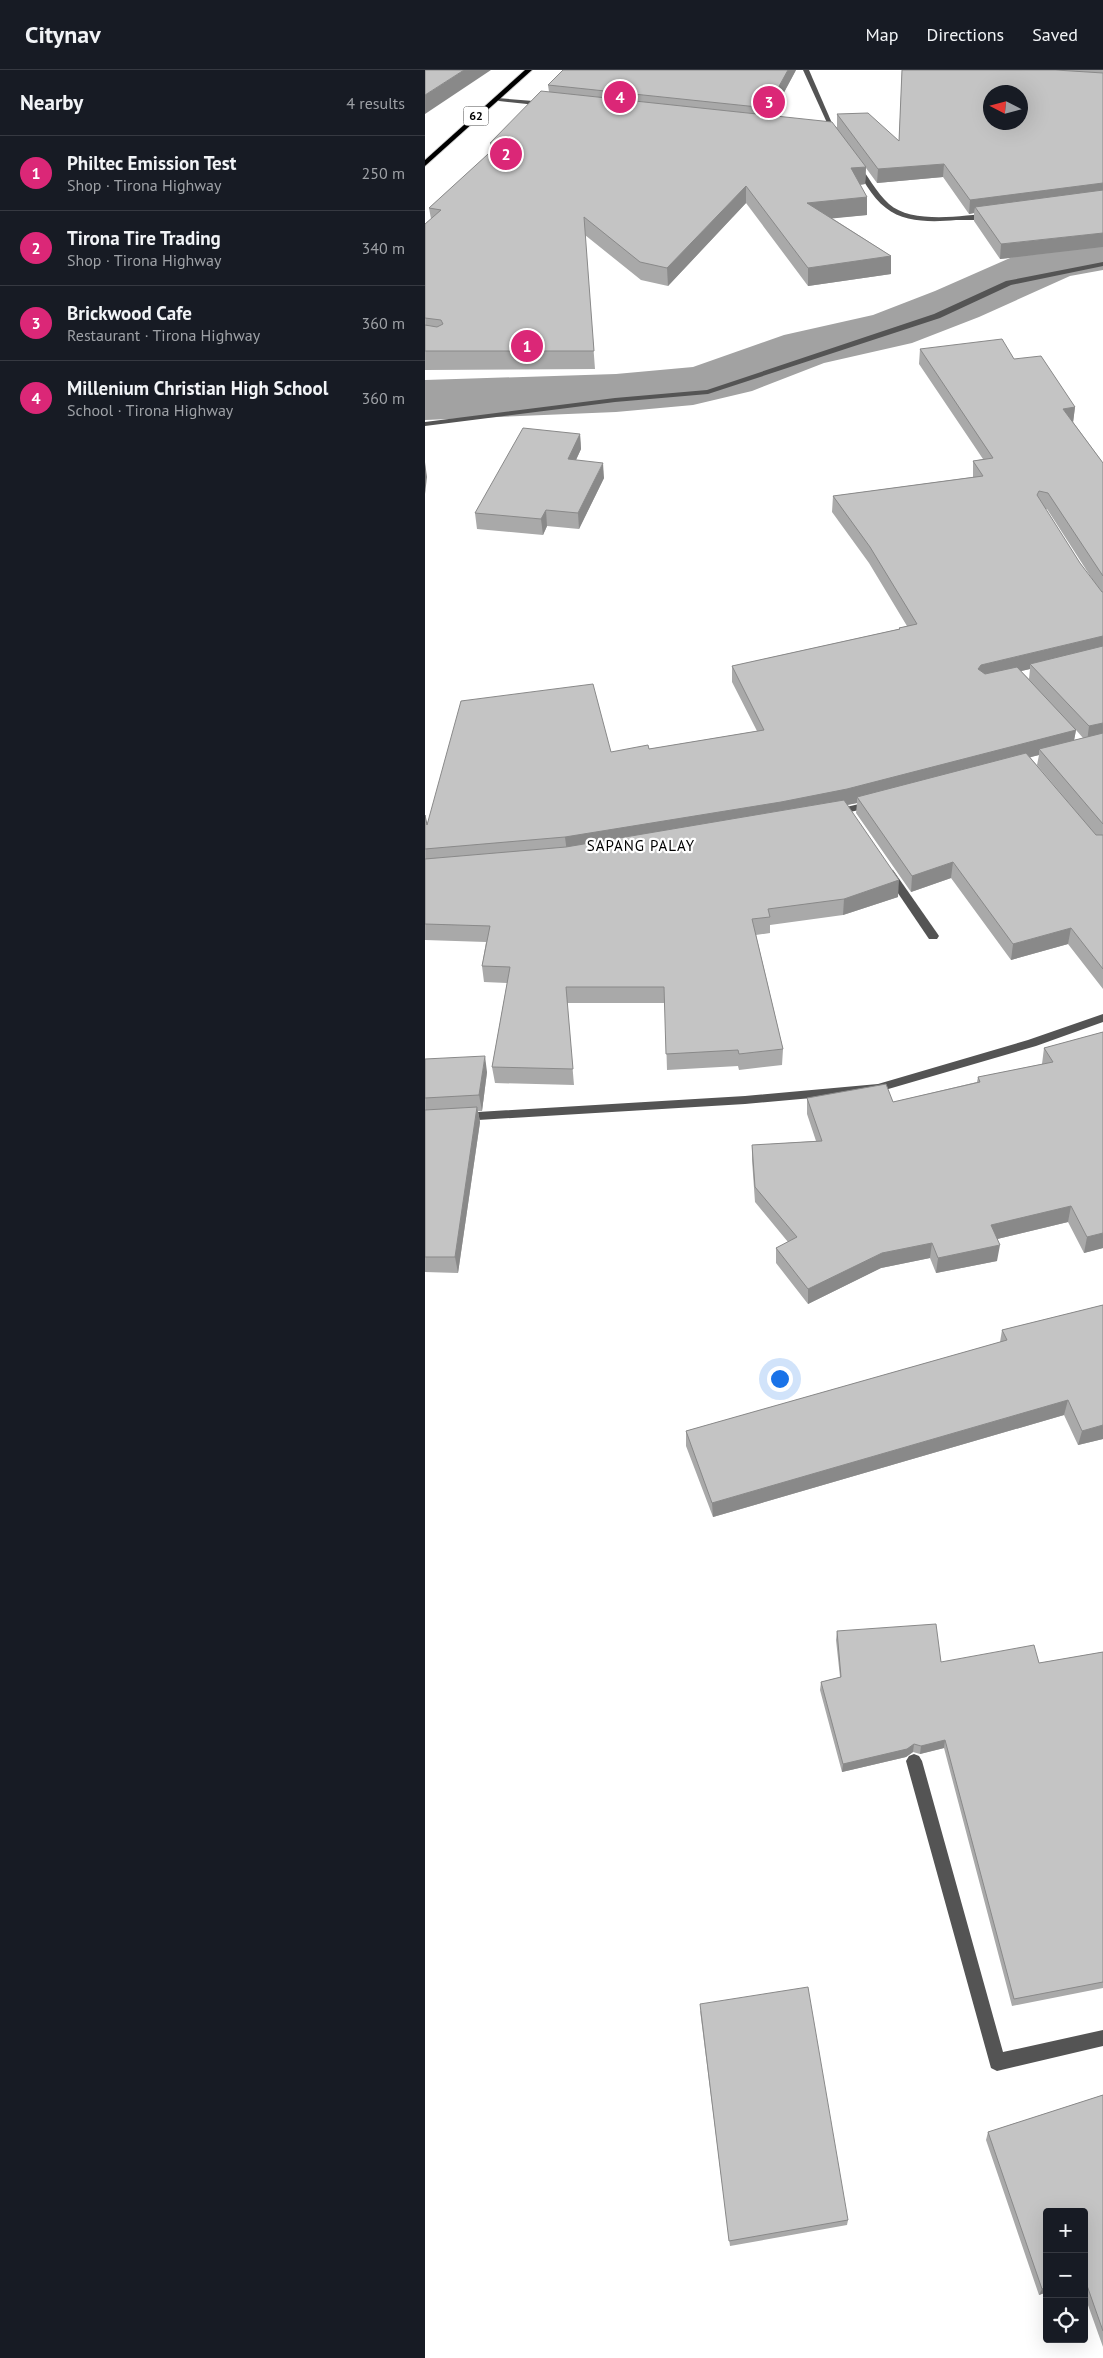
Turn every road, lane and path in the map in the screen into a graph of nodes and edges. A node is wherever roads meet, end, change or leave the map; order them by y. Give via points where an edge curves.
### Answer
1 (529, 70) edge
2 (806, 70) edge
3 (499, 99) junction
4 (558, 105) edge
5 (825, 134) edge
6 (835, 134) junction
7 (840, 142) edge
8 (851, 156) edge
9 (425, 164) edge
10 (995, 214) edge
11 (1103, 264) edge
12 (425, 424) edge
13 (885, 800) edge
14 (819, 816) edge
15 (885, 866) edge
16 (933, 936) dead end
17 (1103, 1018) edge
18 (454, 1118) edge
19 (914, 1761) dead end
20 (1103, 2038) edge

1 - 3 main road, 62
2 - 6 street
3 - 4 street
3 - 9 main road, 62
5 - 6 street
6 - 7 street
8 - 10 street via 888,207 903,214 925,218 969,218
11 - 12 street via 1009,283 937,316 708,392
13 - 14 street via 849,814
15 - 16 street
17 - 18 street via 1032,1043 878,1088 745,1100
19 - 20 street via 997,2062

